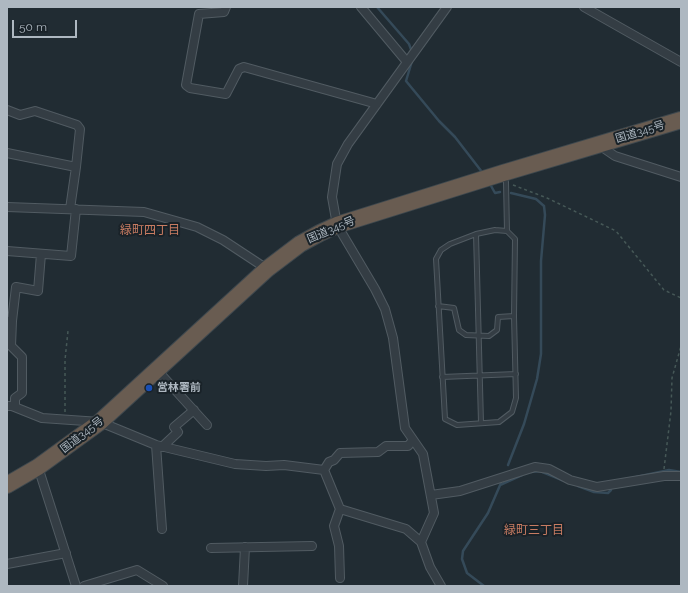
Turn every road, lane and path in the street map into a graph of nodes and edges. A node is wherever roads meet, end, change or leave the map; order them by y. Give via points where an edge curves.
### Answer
1 (226, 7) edge
2 (361, 7) edge
3 (447, 7) edge
4 (584, 7) edge
5 (407, 62) junction
6 (681, 62) edge
7 (377, 104) junction
8 (7, 110) edge
9 (681, 120) edge
10 (600, 144) junction
11 (7, 153) edge
12 (76, 167) junction
13 (681, 177) edge
14 (504, 178) junction
15 (9, 209) edge
16 (73, 209) junction
17 (337, 225) junction
18 (507, 231) junction
19 (476, 234) junction
20 (7, 251) edge
21 (40, 254) junction
22 (267, 269) junction
23 (681, 298) edge
24 (438, 306) junction
25 (514, 316) junction
26 (9, 321) edge
27 (68, 331) dead end
28 (479, 335) junction
29 (681, 346) edge
30 (157, 370) junction
31 (516, 374) junction
32 (481, 376) junction
33 (442, 377) junction
34 (11, 407) edge
35 (194, 410) junction
36 (66, 418) junction
37 (100, 422) junction
38 (481, 423) junction
39 (208, 425) dead end
40 (413, 440) junction
41 (159, 446) junction
42 (38, 467) junction
43 (664, 469) dead end
44 (324, 470) junction
45 (681, 476) edge
46 (7, 485) edge
47 (431, 495) junction
48 (340, 510) junction
49 (162, 529) dead end
50 (421, 542) junction
51 (312, 546) dead end
52 (245, 547) junction
53 (211, 548) dead end
54 (66, 553) junction
55 (7, 564) edge
56 (340, 578) dead end
57 (76, 586) edge
58 (84, 586) edge
59 (163, 586) edge
60 (244, 586) edge
61 (441, 586) edge

1 - 7 street via 224,12 199,14 186,85 190,88 226,94 239,69 244,67
2 - 5 street
3 - 5 street
4 - 6 street
5 - 7 street
7 - 17 street via 337,164 332,197
8 - 12 street via 20,114 35,111 77,125 80,128
9 - 10 highway, 国道345号
10 - 13 street via 615,156
10 - 14 highway, 国道345号
11 - 12 street
12 - 16 street
14 - 17 highway, 国道345号
14 - 18 lane
14 - 23 path via 616,231 664,290
15 - 16 street
16 - 21 street via 71,256
16 - 22 street via 144,212 175,220 223,240
17 - 22 highway, 国道345号 via 300,244
17 - 40 street via 385,309 393,338 406,428
18 - 19 lane via 495,230
18 - 25 lane via 515,239
19 - 24 lane via 450,244 441,250 436,259
19 - 28 lane
20 - 21 street
21 - 26 street via 38,292 16,287
22 - 30 highway, 国道345号
24 - 28 lane via 454,308 459,330 466,335
24 - 33 lane
25 - 28 lane via 498,317 497,330 489,336
25 - 31 lane
26 - 34 street via 11,346 22,357 22,393
27 - 36 path via 65,360
28 - 32 lane
29 - 43 path via 672,378
30 - 35 street
30 - 37 highway, 国道345号
31 - 32 lane
31 - 38 lane via 516,398 512,412 499,422
32 - 33 lane
32 - 38 lane
33 - 38 lane via 445,419 457,425
34 - 36 street via 42,418
35 - 39 street
35 - 41 street via 174,427 178,432
36 - 37 street
37 - 41 street
37 - 42 highway, 国道345号
40 - 44 street via 408,446 386,446 378,452 340,453 328,462
40 - 47 street via 423,454
41 - 44 street via 235,464 284,465
41 - 49 street
42 - 46 highway, 国道345号
42 - 54 street
44 - 48 street
45 - 47 street via 664,476 597,487 570,480 549,469 535,467 460,491
47 - 50 street via 434,514
48 - 50 street via 406,529
48 - 56 street via 334,526 339,546
50 - 61 street via 430,567
51 - 52 street
52 - 53 street
52 - 60 street
54 - 55 street
54 - 57 street
58 - 59 street via 137,570

